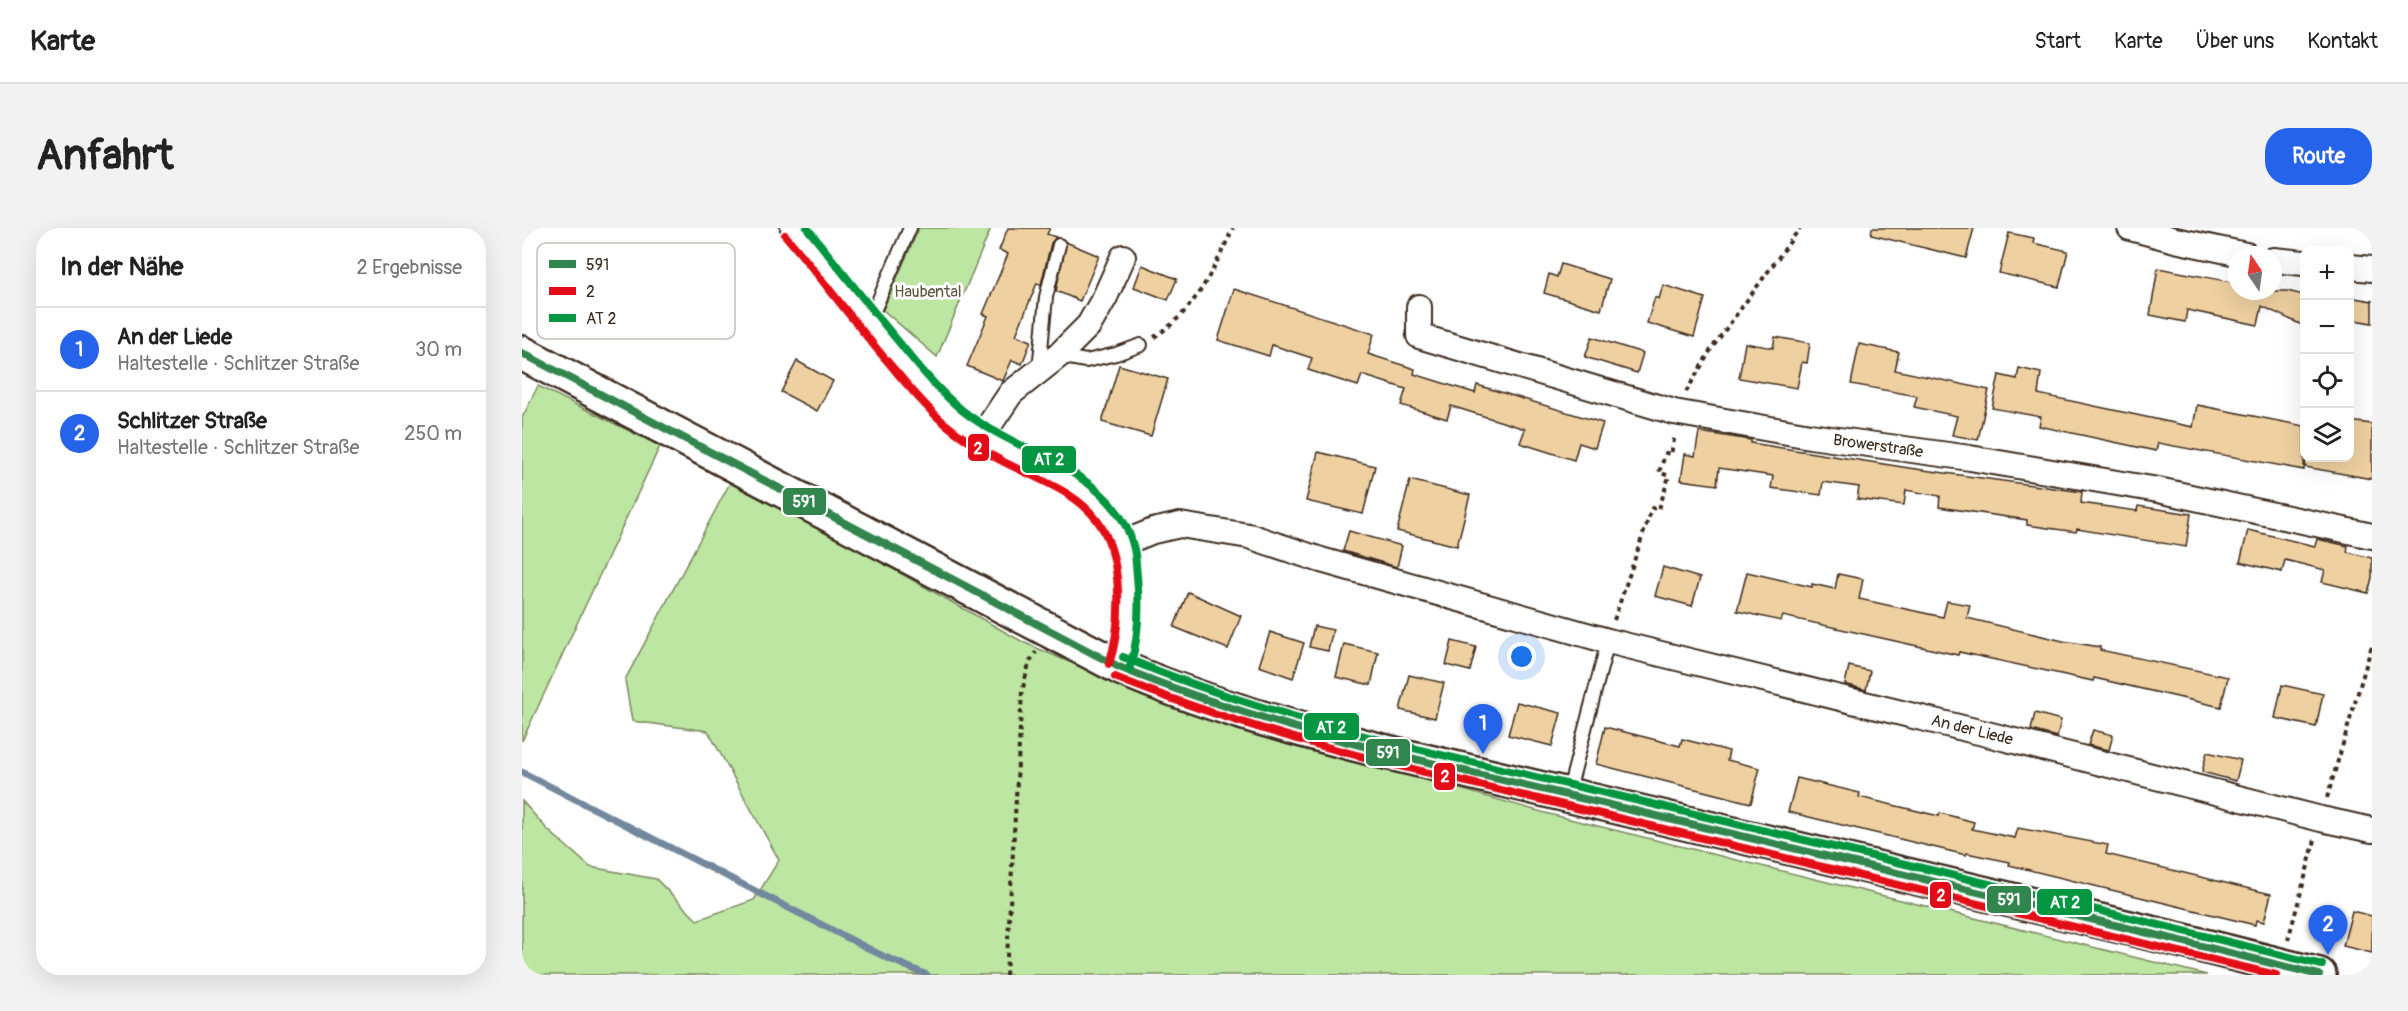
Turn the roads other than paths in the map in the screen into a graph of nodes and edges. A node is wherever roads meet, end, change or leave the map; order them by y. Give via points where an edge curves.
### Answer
1 (793, 228) edge
2 (910, 228) edge
3 (2130, 228) edge
4 (1059, 244) dead end
5 (2228, 251) edge
6 (1123, 257) dead end
7 (2282, 261) edge
8 (2300, 263) edge
9 (2354, 267) edge
10 (2372, 269) edge
11 (1419, 307) dead end
12 (869, 322) junction
13 (1141, 345) road end
14 (522, 353) edge
15 (1058, 356) junction
16 (1039, 371) junction
17 (980, 439) junction
18 (2372, 536) edge
19 (1122, 544) junction
20 (1608, 641) junction
21 (1119, 667) junction
22 (1568, 794) junction
23 (2372, 830) edge
24 (2319, 975) edge

1 - 12 street
2 - 12 lane
3 - 5 street
4 - 16 lane via 1046,297
6 - 15 street via 1089,325
7 - 8 street
9 - 10 street
11 - 18 street, Browerstraße via 1419,336 1674,412 2158,490
12 - 17 street via 934,400
13 - 15 lane via 1086,361
14 - 21 main road
15 - 16 street
16 - 17 street via 1011,393
17 - 19 street via 1089,495 1101,507
19 - 20 street, An der Liede via 1180,525 1219,530
19 - 21 street via 1128,604 1125,652
20 - 22 lane
20 - 23 street, An der Liede
21 - 22 main road via 1204,701 1308,732
22 - 24 main road

